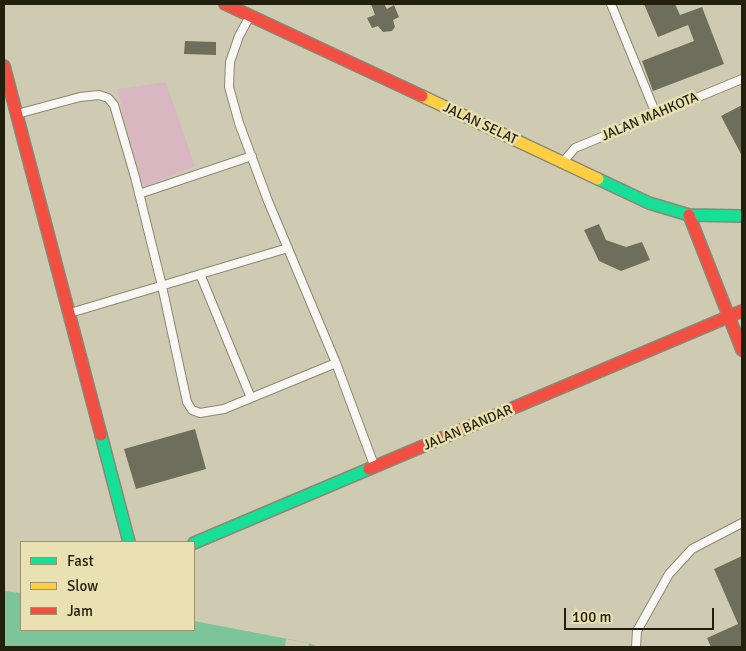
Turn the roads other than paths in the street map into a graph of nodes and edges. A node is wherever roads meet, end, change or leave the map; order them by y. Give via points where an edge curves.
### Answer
1 (225, 4) edge
2 (611, 4) edge
3 (250, 16) junction
4 (4, 66) edge
5 (742, 78) edge
6 (17, 114) junction
7 (656, 114) junction
8 (252, 156) junction
9 (563, 162) junction
10 (139, 194) junction
11 (689, 215) junction
12 (742, 216) edge
13 (288, 248) junction
14 (200, 274) junction
15 (162, 286) junction
16 (742, 312) edge
17 (70, 313) junction
18 (728, 317) junction
19 (742, 350) edge
20 (336, 364) junction
21 (251, 398) junction
22 (374, 465) junction
23 (742, 523) edge
24 (129, 541) edge
25 (195, 543) edge
26 (636, 647) edge

1 - 3 street, JALAN SELAT
2 - 7 street
3 - 8 street via 232,54 229,87
3 - 9 street, JALAN SELAT
4 - 6 street
5 - 7 street, JALAN MAHKOTA
6 - 10 street via 80,97 99,95 108,98 118,116
6 - 17 street
7 - 9 street, JALAN MAHKOTA via 575,148
8 - 10 street
8 - 13 street
9 - 11 street, JALAN SELAT via 649,204
10 - 15 street
11 - 12 street, JALAN SELAT
11 - 18 street
13 - 14 street
13 - 20 street
14 - 15 street
14 - 21 street
15 - 17 street
15 - 21 street via 187,402 192,410 211,412
16 - 18 street, JALAN BANDAR
17 - 24 street
18 - 19 street
18 - 22 street, JALAN BANDAR
20 - 21 street
20 - 22 street
22 - 25 street, JALAN BANDAR
23 - 26 street via 692,550 669,574 637,631

